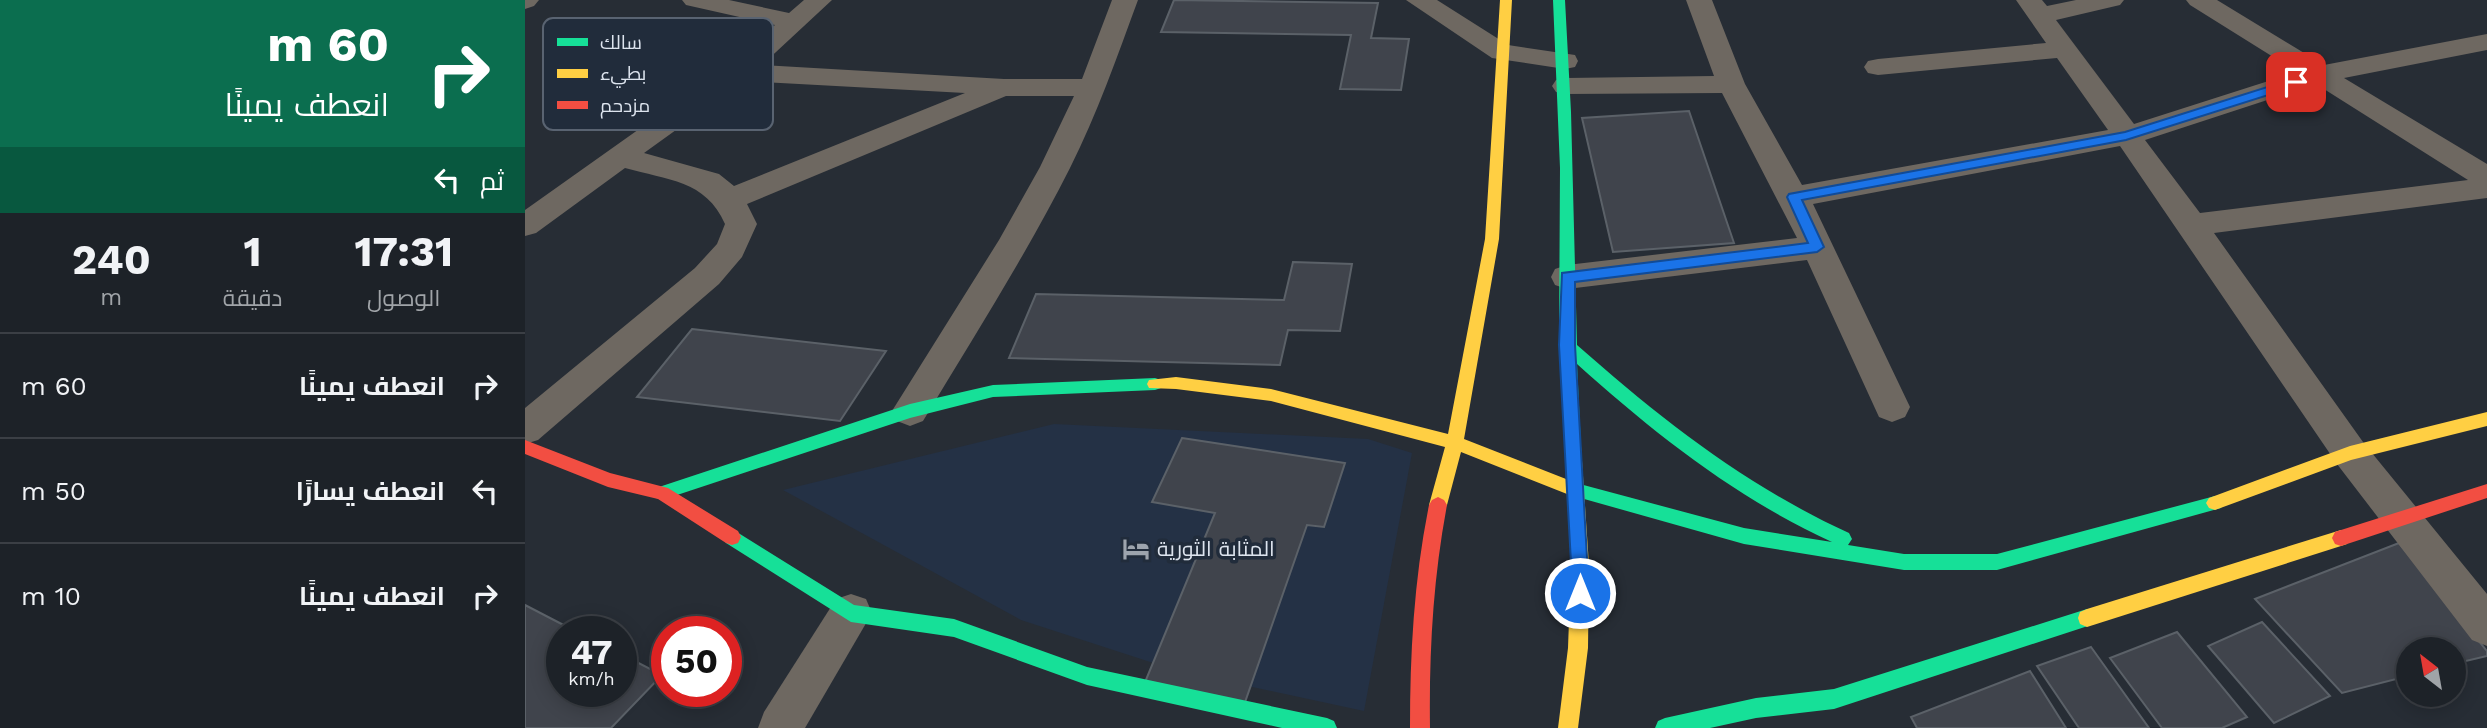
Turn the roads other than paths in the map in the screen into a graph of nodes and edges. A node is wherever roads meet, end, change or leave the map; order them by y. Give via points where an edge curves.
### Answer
1 (695, 0) edge
2 (819, 0) edge
3 (1125, 0) edge
4 (1419, 0) edge
5 (1506, 0) edge
6 (1559, 0) edge
7 (1699, 0) edge
8 (2111, 0) edge
9 (2199, 0) edge
10 (2035, 7) edge
11 (794, 22) junction
12 (773, 41) edge
13 (2487, 41) edge
14 (2064, 49) junction
15 (1501, 52) junction
16 (1878, 66) dead end
17 (773, 74) edge
18 (1565, 74) junction
19 (2320, 74) junction
20 (1731, 83) junction
21 (1005, 88) junction
22 (1092, 88) junction
23 (659, 130) edge
24 (2126, 136) junction
25 (622, 157) junction
26 (2487, 178) edge
27 (2487, 188) edge
28 (1794, 197) junction
29 (730, 199) junction
30 (525, 225) edge
31 (2192, 225) junction
32 (1817, 247) junction
33 (1567, 277) junction
34 (1567, 345) junction
35 (1892, 407) dead end
36 (910, 411) junction
37 (2487, 419) edge
38 (525, 429) edge
39 (1455, 443) junction
40 (525, 447) edge
41 (2350, 453) junction
42 (1576, 490) junction
43 (2487, 491) edge
44 (662, 493) junction
45 (2402, 519) junction
46 (1904, 562) junction
47 (851, 613) junction
48 (2487, 626) edge
49 (1834, 699) junction
50 (1802, 721) dead end
51 (780, 728) edge
52 (1327, 728) edge
53 (1420, 728) edge
54 (1568, 728) edge
55 (1665, 728) edge

1 - 11 street
2 - 11 street
3 - 22 street
4 - 15 street
5 - 15 main road
6 - 18 main road
7 - 20 street
8 - 10 street
9 - 19 street
10 - 14 street
11 - 12 street
13 - 19 street
14 - 16 street
14 - 24 street
15 - 18 street
15 - 39 main road via 1492,239
17 - 21 street
18 - 20 street
18 - 33 main road
19 - 24 street
19 - 26 street
20 - 28 street
21 - 22 street
21 - 29 street
22 - 36 street via 1012,245
23 - 25 street
24 - 28 street
24 - 31 street
25 - 29 street via 708,181
25 - 30 street
27 - 31 street
28 - 32 street
29 - 38 street via 741,224 731,248 707,276
31 - 41 street
32 - 33 street
32 - 35 street
33 - 34 main road
34 - 42 main road
34 - 46 main road via 1627,400 1736,486 1828,534
36 - 39 main road via 993,391 1176,383 1271,395
36 - 44 main road
37 - 41 main road
39 - 42 main road
39 - 53 main road via 1437,508 1425,580
40 - 44 main road via 608,480
41 - 45 street
41 - 46 main road via 2190,512 2067,546 1997,562
42 - 46 main road via 1744,536
42 - 54 main road via 1578,634
43 - 45 main road
44 - 47 main road
45 - 48 street
45 - 49 main road
47 - 51 street
47 - 52 main road via 954,628 1087,676
49 - 50 main road
49 - 55 main road via 1756,708

